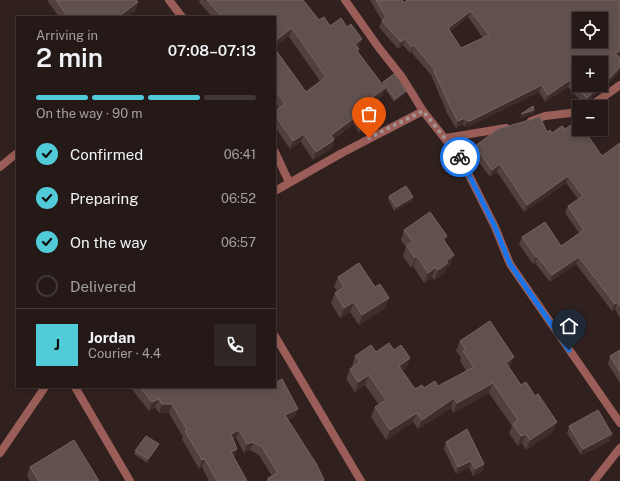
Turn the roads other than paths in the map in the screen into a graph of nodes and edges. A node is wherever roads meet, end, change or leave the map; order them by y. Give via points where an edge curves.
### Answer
1 (169, 0) edge
2 (345, 0) edge
3 (181, 16) edge
4 (620, 85) edge
5 (599, 100) edge
6 (423, 111) junction
7 (572, 113) edge
8 (446, 138) junction
9 (16, 154) edge
10 (276, 154) edge
11 (0, 167) edge
12 (289, 182) junction
13 (276, 190) edge
14 (276, 338) edge
15 (44, 388) edge
16 (76, 388) edge
17 (620, 423) edge
18 (620, 448) edge
19 (0, 453) edge
20 (130, 481) edge
21 (361, 481) edge
22 (594, 481) edge

1 - 3 street
2 - 6 street via 402,77
4 - 5 street
6 - 8 street
6 - 12 street
7 - 8 street via 545,116 517,125
8 - 17 street via 467,170 510,264
9 - 11 street
10 - 12 street
12 - 13 street
14 - 21 street
15 - 19 street
16 - 20 street
18 - 22 street

